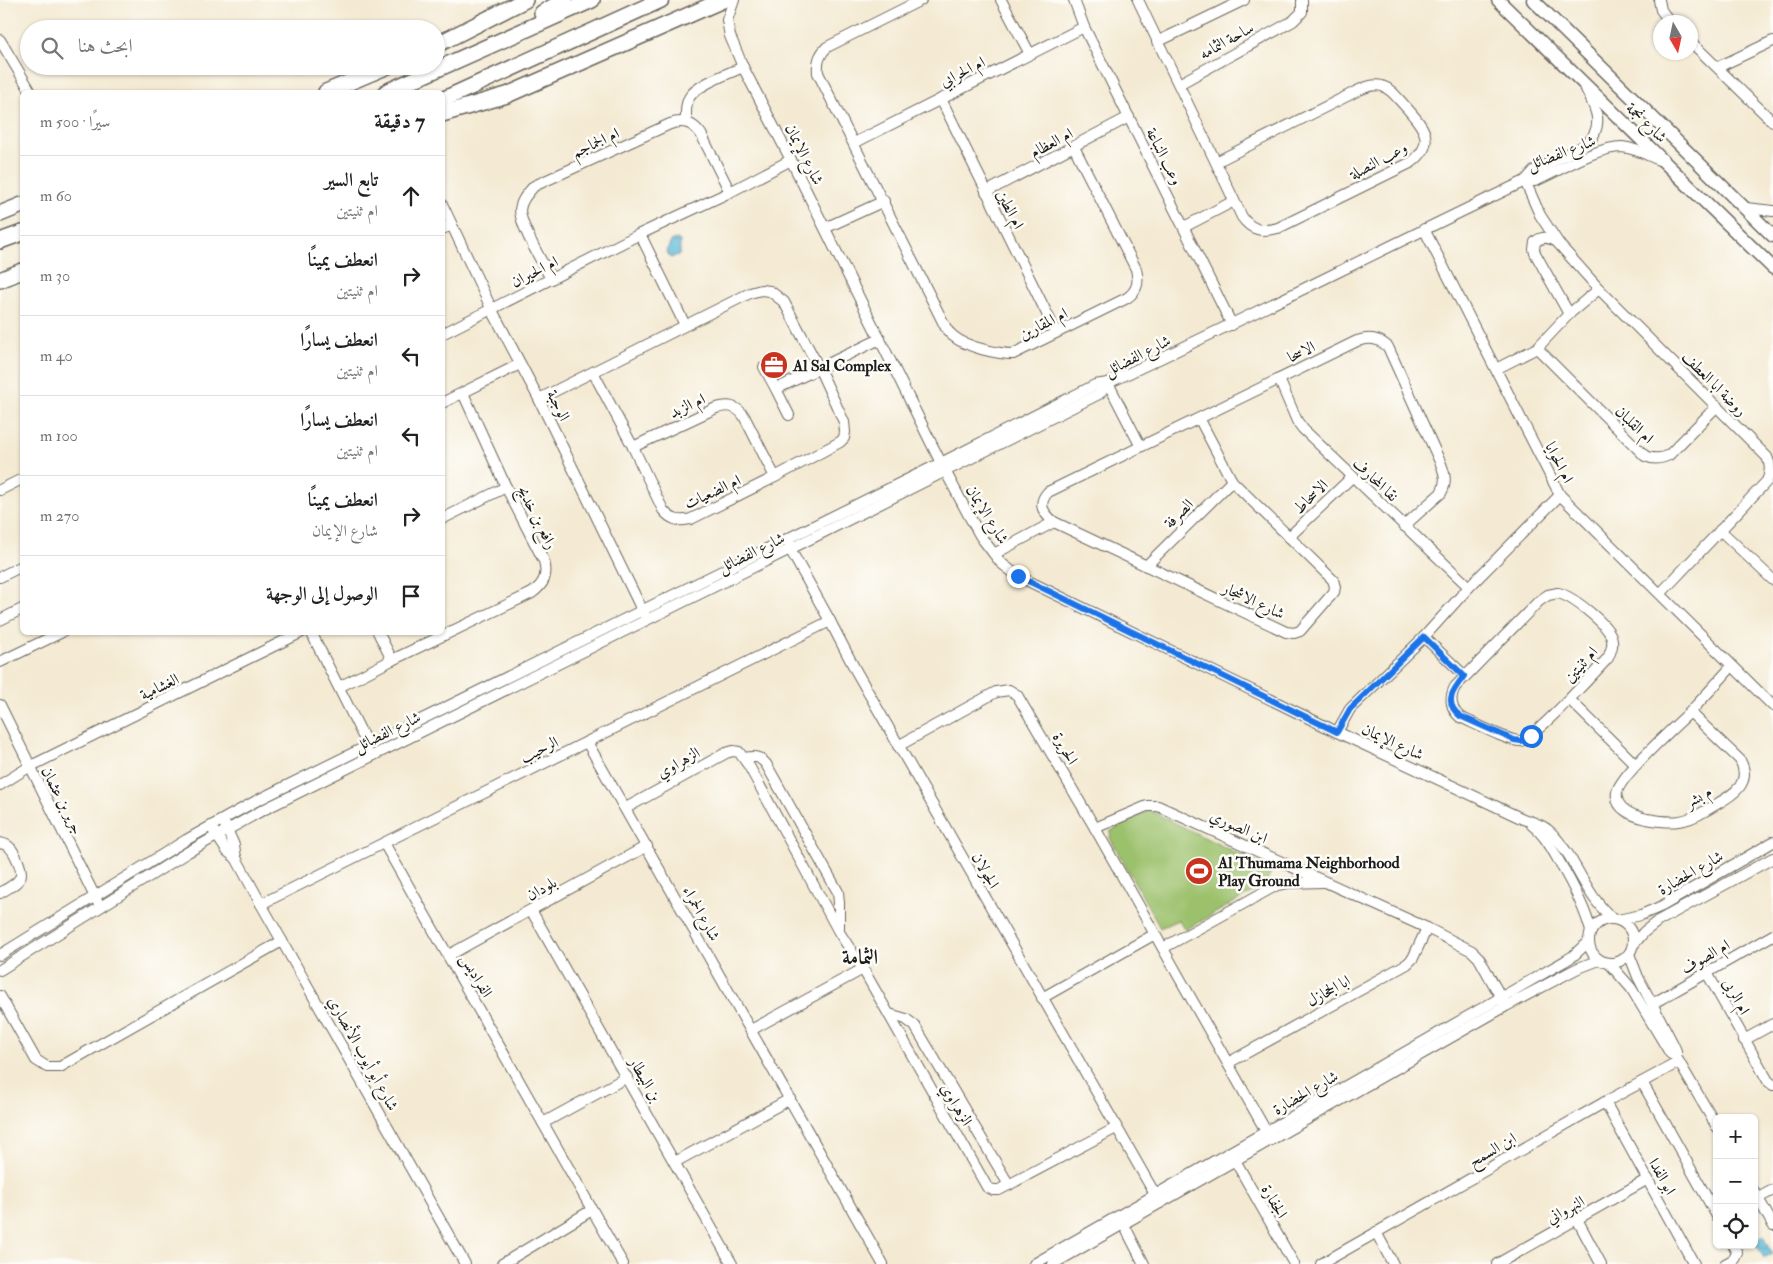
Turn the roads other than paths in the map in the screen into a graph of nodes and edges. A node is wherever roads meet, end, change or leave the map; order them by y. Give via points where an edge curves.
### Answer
1 (525, 0) edge
2 (565, 0) edge
3 (592, 0) edge
4 (662, 0) edge
5 (723, 0) edge
6 (734, 0) edge
7 (921, 0) edge
8 (1001, 0) edge
9 (1074, 0) edge
10 (1138, 0) edge
11 (1244, 0) edge
12 (1302, 0) edge
13 (1498, 0) edge
14 (1533, 0) edge
15 (1658, 0) edge
16 (1665, 15) edge
17 (1084, 27) junction
18 (0, 40) edge
19 (445, 40) edge
20 (1773, 41) edge
21 (1157, 42) junction
22 (1698, 48) edge
23 (476, 52) junction
24 (1030, 54) junction
25 (445, 66) edge
26 (743, 67) junction
27 (1718, 67) junction
28 (20, 74) edge
29 (21, 75) edge
30 (367, 75) edge
31 (424, 75) edge
32 (1178, 84) junction
33 (1584, 84) junction
34 (30, 90) edge
35 (331, 90) edge
36 (390, 90) edge
37 (445, 99) edge
38 (941, 99) junction
39 (445, 113) edge
40 (1129, 117) junction
41 (686, 121) junction
42 (1773, 122) edge
43 (854, 142) junction
44 (1074, 147) junction
45 (791, 160) junction
46 (1216, 162) junction
47 (1665, 162) junction
48 (1525, 181) junction
49 (730, 192) junction
50 (986, 192) junction
51 (20, 199) edge
52 (1234, 201) junction
53 (884, 202) junction
54 (0, 206) edge
55 (20, 206) edge
56 (1746, 208) junction
57 (445, 210) edge
58 (1773, 211) edge
59 (0, 214) edge
60 (452, 225) junction
61 (1184, 227) junction
62 (445, 228) edge
63 (825, 228) junction
64 (1424, 229) junction
65 (20, 234) edge
66 (640, 234) junction
67 (1773, 236) edge
68 (0, 241) edge
69 (1560, 246) junction
70 (1773, 268) edge
71 (20, 272) edge
72 (551, 279) junction
73 (0, 280) edge
74 (1599, 289) junction
75 (492, 310) junction
76 (1569, 314) junction
77 (685, 325) junction
78 (1232, 325) junction
79 (1056, 332) junction
80 (445, 333) edge
81 (880, 339) junction
82 (1536, 348) junction
83 (520, 364) junction
84 (764, 367) dead end
85 (819, 368) junction
86 (1496, 369) junction
87 (593, 372) junction
88 (1279, 379) junction
89 (1108, 383) junction
90 (776, 389) junction
91 (463, 393) junction
92 (539, 399) junction
93 (445, 402) edge
94 (1717, 406) junction
95 (789, 414) dead end
96 (1200, 418) junction
97 (1140, 446) junction
98 (633, 447) junction
99 (943, 468) junction
100 (775, 477) junction
101 (1352, 477) junction
102 (20, 480) edge
103 (1232, 481) junction
104 (506, 487) junction
105 (0, 490) edge
106 (1560, 495) junction
107 (445, 518) edge
108 (824, 520) junction
109 (1054, 522) junction
110 (1404, 526) junction
111 (1720, 530) junction
112 (1289, 537) junction
113 (790, 549) junction
114 (994, 554) junction
115 (1146, 566) junction
116 (20, 567) edge
117 (0, 577) edge
118 (1773, 580) edge
119 (1469, 587) junction
120 (1660, 593) junction
121 (20, 611) edge
122 (645, 616) junction
123 (0, 620) edge
124 (830, 621) junction
125 (56, 635) edge
126 (296, 635) edge
127 (312, 635) edge
128 (380, 635) edge
129 (444, 635) edge
130 (445, 635) edge
131 (1424, 637) junction
132 (392, 660) junction
133 (0, 662) edge
134 (1732, 666) junction
135 (1464, 676) junction
136 (339, 688) junction
137 (1569, 698) junction
138 (0, 705) edge
139 (1773, 706) edge
140 (1690, 712) junction
141 (1337, 732) junction
142 (587, 742) junction
143 (368, 746) junction
144 (898, 746) junction
145 (744, 758) junction
146 (1636, 765) junction
147 (30, 767) junction
148 (337, 773) junction
149 (0, 785) edge
150 (626, 808) junction
151 (1523, 819) junction
152 (224, 824) junction
153 (1095, 828) junction
154 (214, 830) junction
155 (1773, 842) edge
156 (0, 843) edge
157 (384, 843) junction
158 (647, 846) junction
159 (236, 858) junction
160 (1773, 858) edge
161 (1326, 882) junction
162 (0, 893) edge
163 (95, 897) junction
164 (261, 904) junction
165 (100, 907) junction
166 (532, 910) junction
167 (1616, 919) junction
168 (1427, 928) junction
169 (839, 932) junction
170 (1155, 934) junction
171 (1773, 935) edge
172 (1590, 936) junction
173 (282, 941) junction
174 (1163, 948) junction
175 (1631, 950) junction
176 (0, 955) edge
177 (449, 956) junction
178 (1599, 960) junction
179 (1609, 963) junction
180 (863, 969) junction
181 (0, 970) edge
182 (1707, 973) junction
183 (0, 996) edge
184 (1042, 998) junction
185 (1504, 1002) junction
186 (1652, 1004) junction
187 (889, 1014) junction
188 (1773, 1024) edge
189 (751, 1030) junction
190 (1744, 1040) junction
191 (1677, 1060) junction
192 (1228, 1063) junction
193 (627, 1077) junction
194 (1642, 1082) junction
195 (1773, 1085) edge
196 (790, 1099) junction
197 (1605, 1102) junction
198 (1713, 1120) edge
199 (543, 1123) junction
200 (1116, 1128) junction
201 (1268, 1136) junction
202 (1232, 1157) junction
203 (675, 1162) junction
204 (1648, 1179) junction
205 (1009, 1186) junction
206 (1773, 1190) edge
207 (1758, 1194) edge
208 (1157, 1199) junction
209 (1758, 1199) edge
210 (1713, 1209) edge
211 (592, 1210) junction
212 (1577, 1219) junction
213 (1122, 1220) junction
214 (1773, 1225) edge
215 (1376, 1232) junction
216 (1735, 1249) edge
217 (466, 1264) edge
218 (502, 1264) edge
219 (623, 1264) edge
220 (732, 1264) edge
221 (883, 1264) edge
222 (1034, 1264) edge
223 (1053, 1264) edge
224 (1144, 1264) edge
225 (1294, 1264) edge
226 (1321, 1264) edge
227 (1393, 1264) edge
228 (1497, 1264) edge
229 (1601, 1264) edge
230 (1694, 1264) edge
231 (1725, 1264) edge

1 - 19 highway
2 - 23 highway
3 - 23 highway
4 - 37 highway
5 - 39 highway via 507,95
6 - 26 street, شارع الإيمان via 727,20
7 - 43 street, ام المقارين via 821,52 818,73
8 - 24 street
9 - 17 street, وعب النباعة
10 - 21 street, وعب النصلة
11 - 21 street, ساحة الثمامه
12 - 32 street, ساحة الثمامه via 1302,12 1293,21
13 - 33 main road, شارع نجمة
14 - 56 main road, شارع نجمة
15 - 16 street
17 - 24 street, ام الحرابي
17 - 40 street, وعب النباعة
18 - 28 street
20 - 27 street
21 - 32 street, وعب النصلة
22 - 27 street
23 - 25 highway
24 - 38 street, ام الحرابي
26 - 41 street via 689,96
26 - 45 street, شارع الإيمان
27 - 42 street
29 - 34 street
30 - 35 highway
31 - 36 highway
32 - 46 street, وعب النصلة
33 - 47 main road, شارع نجمة
33 - 48 street, شارع الفضائل via 1598,120 1593,137 1586,144 1534,171
38 - 43 street, ام الحرابي
38 - 50 street, ام الطين
40 - 44 street, ام العظام
40 - 61 street, وعب النباعة
41 - 49 street via 702,134
41 - 72 street, ام الجماجم via 677,121 534,186 524,197 520,209 523,223
43 - 53 street, ام المقارين
44 - 50 street, ام العظام
44 - 79 street, ام المقارين via 1138,278 1134,293 1128,298
45 - 49 street, ام الحيران
45 - 63 street, شارع الإيمان
46 - 52 street, وعب النصلة
46 - 52 street, وعب النصلة via 1375,85 1390,89 1424,129 1425,148 1412,162 1278,228 1256,230 1248,225
47 - 48 street, شارع الفضائل via 1633,149 1616,148 1595,154 1535,182
47 - 70 main road, شارع نجمة
48 - 64 street, شارع الفضائل
48 - 69 street, روضة ابا العطف via 1540,215
49 - 66 street, ام الحيران
50 - 79 street, ام الطين
51 - 54 street
52 - 61 street
53 - 63 street
53 - 79 street, ام المقارين via 944,324 953,336 1000,354 1013,354
55 - 59 highway
56 - 58 street
56 - 67 main road, شارع نجمة
57 - 60 street, الوجبة
60 - 62 street
60 - 75 street, الوجبة
61 - 78 street, وعب النباعة
63 - 81 street, شارع الإيمان
64 - 78 street, شارع الفضائل
64 - 86 street, ام الحوايا
65 - 68 highway
66 - 72 street, ام الحيران
66 - 77 street
69 - 74 street, روضة ابا العطف
69 - 76 street via 1553,239 1543,238 1535,242 1534,249
71 - 73 highway
72 - 75 street, ام الحيران
74 - 76 street
74 - 94 street, روضة ابا العطف
75 - 80 street, ام الحيران
75 - 83 street, الوجبة
76 - 82 street
77 - 85 street, ام الضعيات via 750,293 770,291 784,302
77 - 87 street, ام الضعيات
78 - 89 street, شارع الفضائل
81 - 85 street
81 - 99 street, شارع الإيمان
82 - 86 street
82 - 94 street, ام القلبان via 1645,456 1652,459 1669,455
83 - 91 street
83 - 92 street, الوجبة
84 - 90 street
85 - 90 street
85 - 100 street, ام الضعيات via 846,427 844,438
86 - 106 street, ام الحوايا
87 - 92 street, ام الضعيات
87 - 98 street, ام الضعيات
88 - 96 street, الاسحا
88 - 101 street, نقا المحارف via 1297,421
88 - 110 street, الاسحا via 1366,338 1375,338 1388,348 1445,477 1441,493
89 - 97 street
89 - 99 street, شارع الفضائل via 1099,394
89 - 99 street via 1095,385 997,435 993,443
90 - 95 street
91 - 93 street
91 - 104 street, رافع بن خديج
92 - 122 street, الوجبة
94 - 111 street, روضة ابا العطف via 1767,456 1770,468 1767,481
96 - 97 street, الاسحا
96 - 103 street, شارع الاشجار
97 - 109 street, الاسحا via 1048,492 1043,498 1044,510
98 - 100 street, ام الزبد via 716,408 733,406 744,416
98 - 100 street, ام الضعيات via 663,510 674,520 691,519
99 - 108 street
99 - 113 street, شارع الفضائل via 892,498
99 - 114 street, شارع الإيمان via 981,537
101 - 110 street, نقا المحارف
101 - 112 street, الاسحاط
102 - 105 street
103 - 112 street, شارع الاشجار
103 - 115 street, الصرفة
104 - 107 street
104 - 130 street, رافع بن خديج via 544,561 545,578 532,593
106 - 119 street
106 - 120 street, ام الحوايا
108 - 113 street via 820,527 791,543
108 - 122 street
109 - 114 street
109 - 115 street, شارع الاشجار
110 - 119 street, نقا المحارف
111 - 118 street
111 - 120 street, روضة ابا العطف
112 - 115 street, شارع الاشجار via 1333,580 1335,587 1334,592 1294,633
113 - 122 street, شارع الفضائل
113 - 124 street, الجولان
114 - 141 street, شارع الإيمان via 1018,576
116 - 117 street
119 - 131 street
120 - 134 street, ام الحوايا
121 - 123 street
122 - 143 street
122 - 148 street, شارع الفضائل
124 - 142 street, الرحيب
124 - 144 street, الجولان
125 - 133 street
126 - 147 street, الغشامية
127 - 136 street
128 - 132 street
129 - 132 street, رافع بن خديج
131 - 135 street
131 - 141 street via 1350,709
132 - 136 street, رافع بن خديج
134 - 139 street, ام الحوايا
134 - 140 street, م بشر
135 - 137 street, ام ثنيتين via 1452,692 1455,712 1514,740 1521,741 1531,736
135 - 137 street, ام ثنيتين via 1539,601 1558,592 1576,600 1607,629 1612,642 1608,658
136 - 143 street
137 - 146 street
138 - 147 street, جرير بن عثمان
140 - 146 street, م بشر
140 - 146 street, م بشر via 1740,760 1745,776 1740,789 1696,817 1678,822 1644,818 1629,814 1618,801 1618,788
141 - 151 street, شارع الإيمان
142 - 150 street, شارع الحمراء
142 - 157 street, الرحيب
143 - 148 street via 365,754 344,765
143 - 152 street
144 - 153 street, الحريرة via 996,692 1009,690 1017,695
144 - 184 street, الجولان
145 - 150 street, الزهراوي via 739,752 726,753
145 - 169 street, الزهراوي
145 - 169 street, الزهراوي via 754,756 766,764 838,892
147 - 149 street, الغشامية
147 - 163 street, جرير بن عثمان
148 - 152 street, شارع الفضائل
150 - 158 street, شارع الحمراء
151 - 167 street, شارع الإيمان via 1550,830 1594,899
151 - 172 street, شارع الإيمان via 1545,838 1554,851 1584,907
152 - 154 street, شارع الفضائل
152 - 159 street, شارع أبو أيوب الأنصاري
153 - 161 street, ابن الصوري via 1147,806 1158,806
153 - 170 street, الحريرة
154 - 159 street, شارع أبو أيوب الأنصاري via 227,851
154 - 163 street
154 - 165 street, شارع الفضائل
155 - 167 street, شارع الحضارة via 1662,906 1641,915
156 - 162 street via 10,848 21,873 18,880
157 - 164 street, الرحيب
157 - 177 street, الفراديس
158 - 166 street, بلودان
158 - 189 street, شارع الحمراء
159 - 164 street, شارع أبو أيوب الأنصاري
160 - 175 street, شارع الحضارة via 1658,921 1644,932
161 - 168 street, ابن الصوري
161 - 174 street via 1277,885
163 - 165 street, جرير بن عثمان
163 - 176 street
164 - 173 street, شارع أبو أيوب الأنصاري
165 - 181 street, شارع الفضائل
166 - 177 street, بلودان
166 - 193 street, بن البيطار
167 - 172 street via 1602,920 1594,926
167 - 175 street via 1630,930
168 - 185 street, ابن الصوري via 1472,951
168 - 192 street, ابا الجحازل via 1414,958 1407,964
169 - 180 street, الزهراوي
170 - 174 street, الحريرة
170 - 184 street
171 - 182 street, ام الصوف
172 - 178 street via 1591,952
172 - 185 street, شارع الحضارة via 1573,956
173 - 183 street via 60,1068 47,1067 36,1060
173 - 217 street, شارع أبو أيوب الأنصاري
174 - 192 street, الحريرة
175 - 179 street via 1620,961
175 - 186 street via 1638,976
177 - 199 street, الفراديس
178 - 179 street
178 - 185 street, شارع الحضارة
179 - 191 street via 1631,988
180 - 187 street, الزهراوي
180 - 189 street
182 - 186 street, ام الصوف
182 - 190 street, ام الربى
184 - 200 street, الجولان
185 - 201 street, شارع الحضارة
186 - 191 street via 1673,1044
187 - 205 street, الزهراوي via 916,1026
187 - 205 street, الزهراوي via 987,1187 999,1190
188 - 190 street
189 - 196 street, شارع الحمراء
190 - 195 street, ام الربى
191 - 194 street, ابن السمح
191 - 198 street
192 - 201 street, الحريرة
193 - 199 street
193 - 203 street, بن البيطار
194 - 197 street, ابن السمح
194 - 210 street
196 - 203 street
196 - 221 street, شارع الحمراء
197 - 204 street, ابو الفدا
197 - 215 street, ابن السمح
199 - 211 street, الفراديس
200 - 205 street, الزهراوي
200 - 208 street, الجولان
201 - 202 street, شارع الحضارة
202 - 208 street, شارع الحضارة
202 - 225 street, الجفارة
203 - 220 street, بن البيطار
204 - 212 street, النهرواني
204 - 230 street, ابو الفدا
206 - 207 street
208 - 213 street, شارع الحضارة
209 - 214 street
211 - 218 street
211 - 219 street, الفراديس
212 - 228 street, النهرواني
212 - 229 street
213 - 222 street, شارع الحضارة
213 - 223 street, شارع الحضارة
213 - 224 street
215 - 226 street, ابن السمح
215 - 227 street
216 - 231 street via 1734,1259

